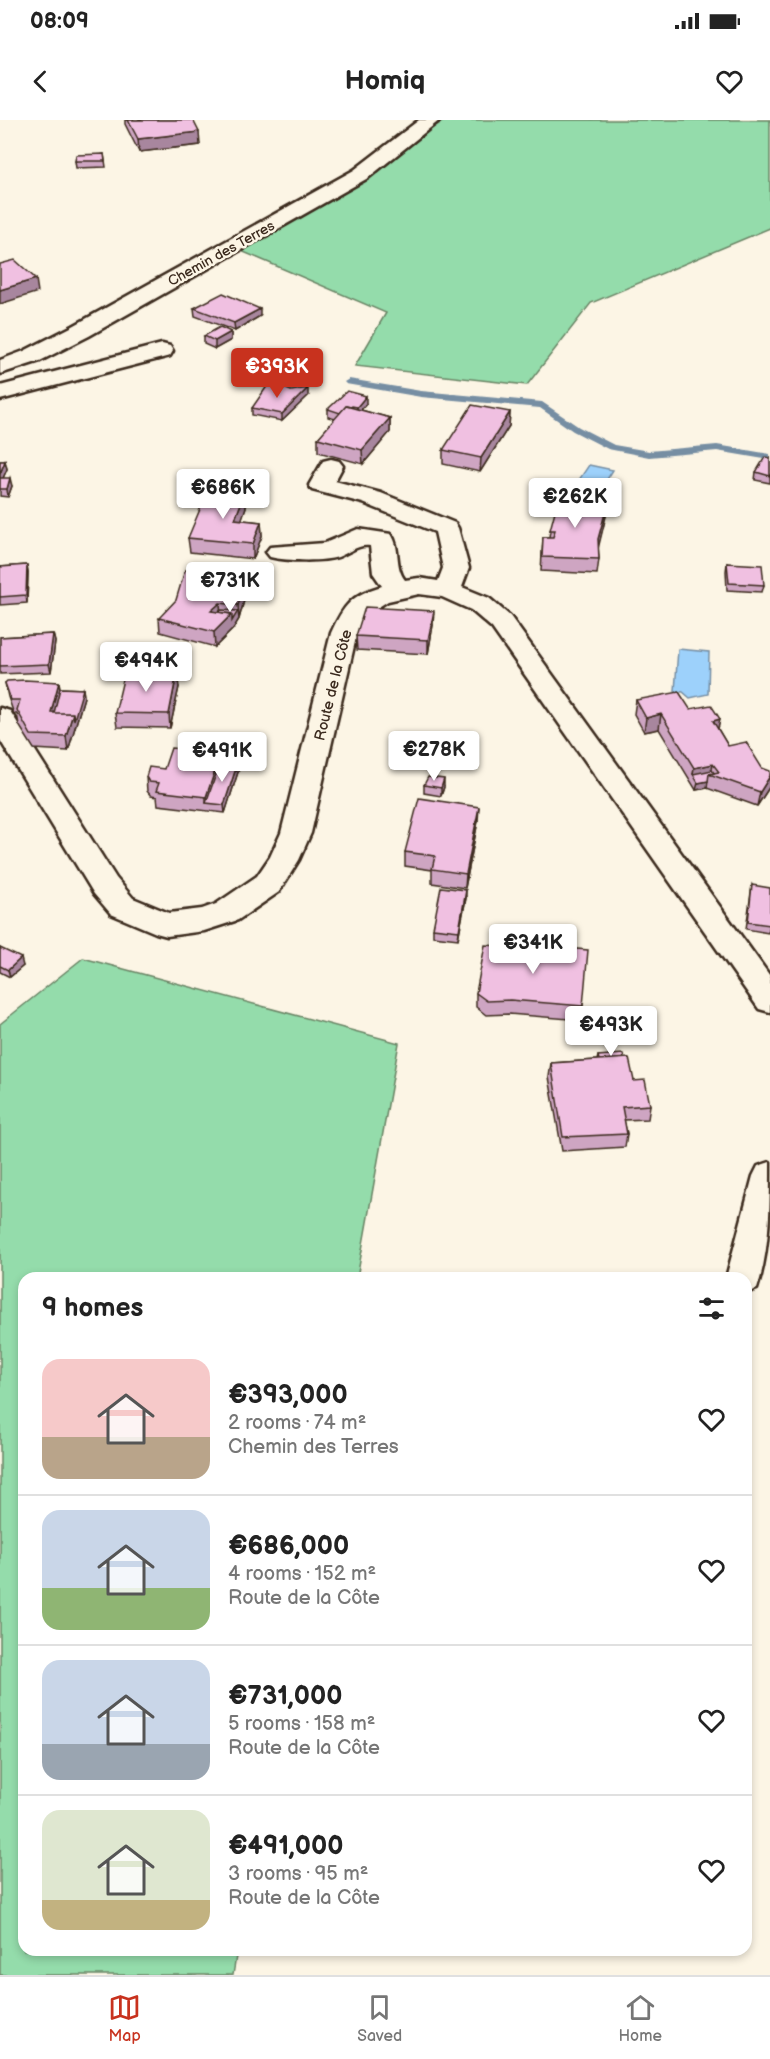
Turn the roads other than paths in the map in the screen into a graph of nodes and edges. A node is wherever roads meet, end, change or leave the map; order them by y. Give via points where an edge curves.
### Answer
1 (431, 120) edge
2 (162, 351) dead end
3 (0, 367) edge
4 (0, 393) edge
5 (331, 466) dead end
6 (279, 552) dead end
7 (398, 589) junction
8 (448, 590) junction
9 (0, 717) edge
10 (770, 1000) edge
11 (770, 1176) edge
12 (746, 1272) edge

1 - 3 street, Chemin des Terres via 361,174 81,331
2 - 4 street
5 - 8 street via 321,484 372,498 446,528 456,568
6 - 7 street via 330,551 357,537 382,539 386,573
7 - 8 street, Route de la Côte via 419,586
7 - 9 street, Route de la Côte via 355,610 344,633 296,833 284,860 268,884 227,912 204,920 167,925 122,906 105,886
8 - 10 street, Route de la Côte via 480,604 501,622
11 - 12 street

